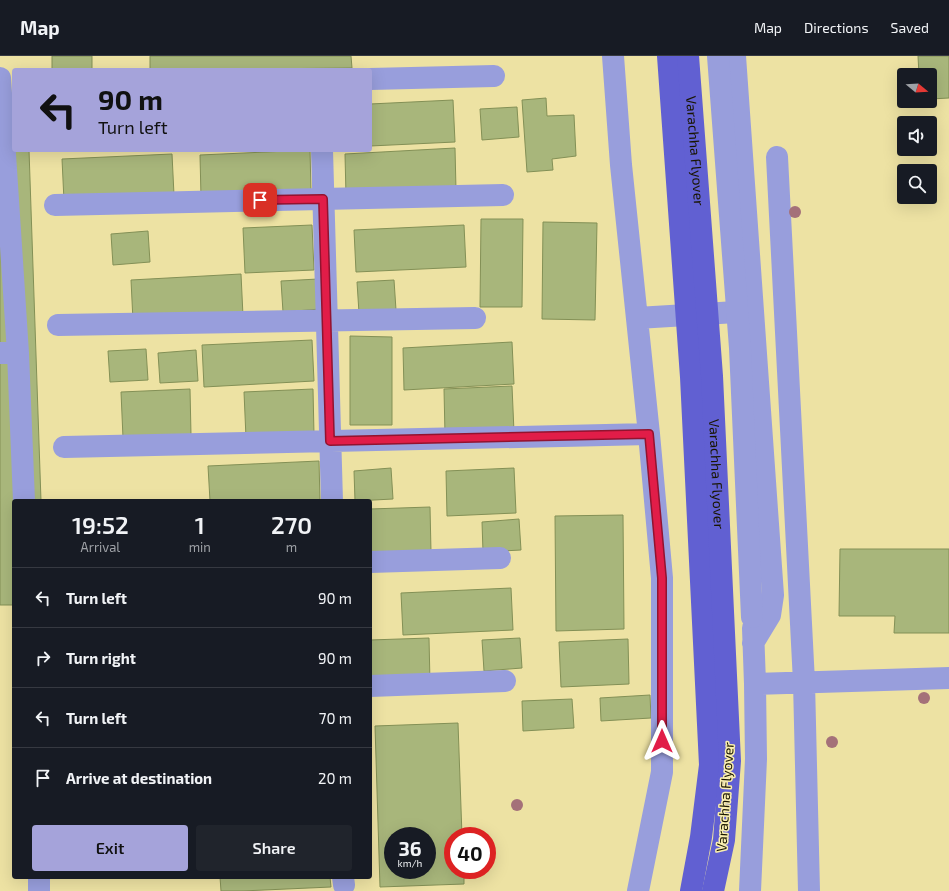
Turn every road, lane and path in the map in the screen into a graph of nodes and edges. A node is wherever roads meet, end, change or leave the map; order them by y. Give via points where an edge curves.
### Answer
1 (613, 56) edge
2 (668, 56) edge
3 (688, 56) edge
4 (718, 56) edge
5 (735, 56) edge
6 (494, 76) dead end
7 (0, 78) edge
8 (372, 79) edge
9 (322, 152) edge
10 (777, 157) dead end
11 (503, 195) dead end
12 (323, 199) junction
13 (55, 205) dead end
14 (753, 311) junction
15 (475, 318) dead end
16 (637, 318) junction
17 (327, 320) junction
18 (58, 325) dead end
19 (9, 353) edge
20 (649, 434) junction
21 (330, 441) junction
22 (64, 447) dead end
23 (24, 499) edge
24 (332, 499) edge
25 (500, 558) dead end
26 (372, 562) edge
27 (753, 643) junction
28 (949, 678) edge
29 (505, 681) dead end
30 (804, 682) junction
31 (755, 684) junction
32 (372, 686) edge
33 (39, 879) edge
34 (39, 891) edge
35 (638, 891) edge
36 (691, 891) edge
37 (713, 891) edge
38 (750, 891) edge
39 (809, 891) edge

1 - 16 street
2 - 36 main road, Varachha Flyover, bridge via 691,377 710,765
3 - 37 main road, Varachha Flyover, bridge via 712,376 730,761 724,840
4 - 27 street, bridge via 740,348
5 - 14 street
6 - 8 street
7 - 19 street
9 - 12 street
10 - 30 street
11 - 12 street
12 - 13 street
12 - 17 street
14 - 16 street
14 - 27 street via 773,595 770,615
15 - 17 street
16 - 20 street
17 - 18 street
17 - 21 street
19 - 23 street
20 - 21 street
20 - 35 street via 662,578 662,772
21 - 22 street
21 - 24 street
25 - 26 street
27 - 31 street
28 - 30 street
29 - 32 street
30 - 31 street
30 - 39 street
31 - 38 street via 756,759
33 - 34 street

